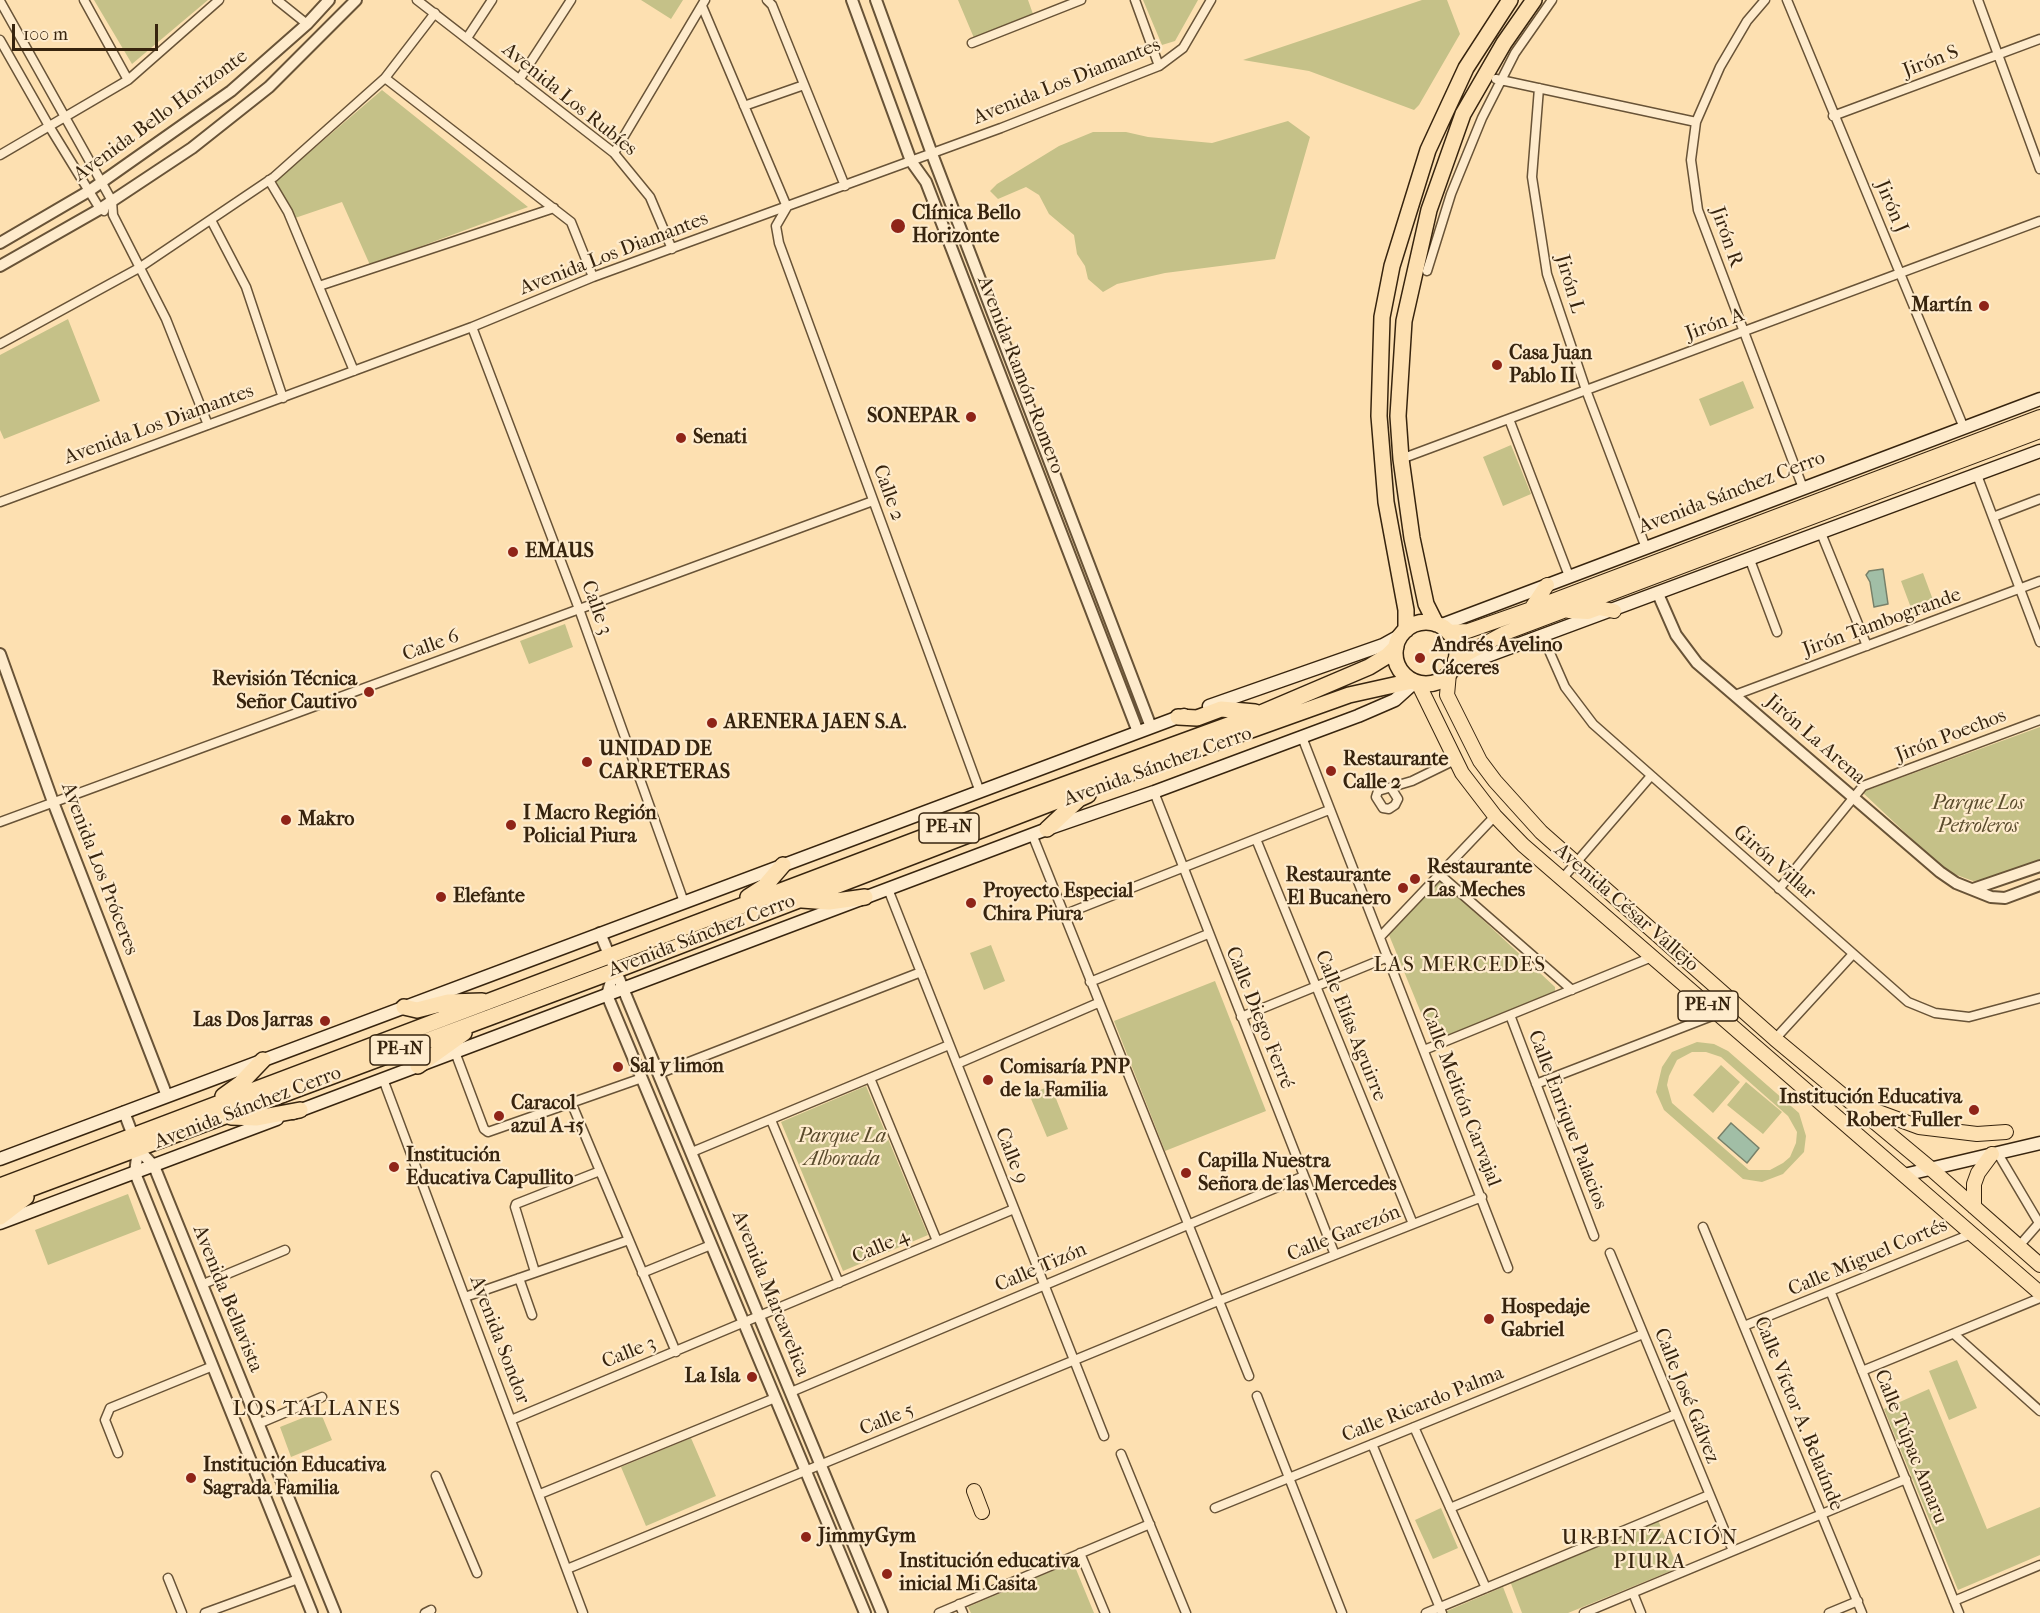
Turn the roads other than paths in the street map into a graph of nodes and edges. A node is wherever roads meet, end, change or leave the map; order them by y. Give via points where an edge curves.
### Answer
1 (84, 0) edge
2 (219, 0) edge
3 (277, 0) edge
4 (329, 0) edge
5 (356, 0) edge
6 (417, 0) edge
7 (492, 0) edge
8 (571, 0) edge
9 (767, 0) edge
10 (852, 0) edge
11 (876, 0) edge
12 (1081, 0) edge
13 (1135, 0) edge
14 (1211, 0) edge
15 (1534, 0) edge
16 (1552, 0) edge
17 (1765, 0) edge
18 (1787, 0) edge
19 (1977, 0) edge
20 (0, 1) edge
21 (1507, 1) edge
22 (703, 3) edge
23 (435, 14) junction
24 (307, 24) junction
25 (467, 38) junction
26 (2040, 39) edge
27 (0, 40) edge
28 (972, 44) dead end
29 (1996, 55) junction
30 (1159, 66) junction
31 (1467, 68) junction
32 (1484, 76) junction
33 (385, 78) junction
34 (128, 80) junction
35 (519, 80) junction
36 (1501, 80) junction
37 (804, 85) junction
38 (1539, 88) junction
39 (744, 106) junction
40 (1833, 116) junction
41 (67, 118) junction
42 (1696, 122) junction
43 (49, 126) junction
44 (614, 153) junction
45 (932, 154) junction
46 (0, 155) edge
47 (911, 161) junction
48 (2040, 169) edge
49 (269, 180) junction
50 (102, 183) junction
51 (845, 186) junction
52 (89, 191) junction
53 (112, 201) junction
54 (787, 207) junction
55 (554, 208) junction
56 (100, 209) junction
57 (112, 215) junction
58 (212, 220) junction
59 (2040, 221) edge
60 (0, 243) edge
61 (672, 249) junction
62 (0, 266) edge
63 (1392, 266) junction
64 (139, 268) junction
65 (1420, 269) junction
66 (1901, 273) junction
67 (593, 278) junction
68 (319, 286) junction
69 (994, 318) junction
70 (981, 323) junction
71 (472, 327) junction
72 (1742, 332) junction
73 (1004, 342) junction
74 (0, 344) edge
75 (990, 347) junction
76 (354, 371) junction
77 (1586, 390) junction
78 (283, 398) junction
79 (2040, 399) edge
80 (2040, 417) edge
81 (1509, 419) junction
82 (208, 425) junction
83 (1964, 428) junction
84 (2040, 431) edge
85 (2040, 451) edge
86 (1401, 459) junction
87 (1977, 475) junction
88 (1803, 488) junction
89 (2040, 499) edge
90 (873, 501) junction
91 (0, 502) edge
92 (1993, 517) junction
93 (1821, 533) junction
94 (1412, 538) junction
95 (1394, 541) junction
96 (1646, 548) junction
97 (1750, 560) junction
98 (1569, 576) junction
99 (2040, 581) edge
100 (1547, 585) junction
101 (2020, 589) junction
102 (1658, 594) junction
103 (579, 609) junction
104 (1531, 609) junction
105 (1564, 610) junction
106 (1614, 611) junction
107 (1441, 627) junction
108 (2038, 631) edge
109 (1777, 632) dead end
110 (1401, 637) junction
111 (1543, 637) junction
112 (2040, 642) edge
113 (1867, 646) junction
114 (0, 654) edge
115 (1452, 668) junction
116 (1415, 682) junction
117 (1735, 695) junction
118 (1262, 713) junction
119 (1178, 717) junction
120 (2040, 720) edge
121 (1151, 727) junction
122 (1138, 732) junction
123 (1302, 737) junction
124 (1455, 760) junction
125 (1650, 777) junction
126 (1114, 779) junction
127 (1391, 788) dead end
128 (980, 792) junction
129 (1154, 792) junction
130 (1854, 797) junction
131 (53, 802) junction
132 (1329, 810) junction
133 (1495, 816) junction
134 (0, 822) edge
135 (1039, 832) junction
136 (1256, 839) junction
137 (783, 865) junction
138 (1575, 865) junction
139 (2040, 866) edge
140 (1182, 869) junction
141 (1439, 874) junction
142 (1562, 879) junction
143 (2040, 885) edge
144 (888, 889) junction
145 (1779, 889) junction
146 (1973, 890) junction
147 (865, 897) junction
148 (799, 900) junction
149 (684, 902) junction
150 (724, 913) junction
151 (1064, 915) junction
152 (600, 933) junction
153 (1208, 934) junction
154 (1380, 938) junction
155 (1853, 954) junction
156 (1388, 957) junction
157 (1652, 957) junction
158 (612, 964) junction
159 (921, 972) junction
160 (1090, 982) junction
161 (1316, 986) junction
162 (622, 989) junction
163 (1572, 990) junction
164 (608, 995) junction
165 (2040, 998) edge
166 (497, 1000) junction
167 (1098, 1003) junction
168 (404, 1007) junction
169 (1717, 1014) junction
170 (1510, 1015) junction
171 (1241, 1017) junction
172 (485, 1018) junction
173 (1775, 1040) junction
174 (949, 1045) junction
175 (1424, 1050) junction
176 (455, 1052) junction
177 (263, 1060) junction
178 (957, 1064) junction
179 (418, 1066) junction
180 (658, 1074) junction
181 (642, 1078) junction
182 (870, 1078) junction
183 (383, 1079) junction
184 (1536, 1084) junction
185 (1840, 1094) junction
186 (166, 1096) junction
187 (571, 1102) junction
188 (300, 1110) junction
189 (199, 1111) junction
190 (124, 1112) junction
191 (222, 1117) junction
192 (771, 1120) junction
193 (2006, 1132) dead end
194 (135, 1142) junction
195 (2040, 1143) edge
196 (692, 1152) junction
197 (1994, 1153) junction
198 (0, 1159) edge
199 (154, 1166) junction
200 (1930, 1168) junction
201 (600, 1171) junction
202 (135, 1173) junction
203 (1904, 1175) junction
204 (1304, 1176) junction
205 (703, 1179) junction
206 (54, 1180) junction
207 (0, 1186) edge
208 (687, 1186) junction
209 (1482, 1197) junction
210 (0, 1200) edge
211 (1974, 1207) junction
212 (1014, 1209) junction
213 (0, 1217) edge
214 (175, 1217) junction
215 (0, 1223) edge
216 (156, 1224) junction
217 (1188, 1224) junction
218 (1413, 1224) junction
219 (1703, 1227) dead end
220 (1971, 1234) junction
221 (1594, 1236) dead end
222 (629, 1240) junction
223 (938, 1241) junction
224 (711, 1245) junction
225 (2019, 1246) junction
226 (285, 1250) dead end
227 (1610, 1252) dead end
228 (1335, 1255) junction
229 (2040, 1265) edge
230 (1508, 1268) dead end
231 (535, 1272) junction
232 (642, 1273) junction
233 (519, 1278) junction
234 (208, 1282) dead end
235 (839, 1283) junction
236 (1044, 1285) junction
237 (1831, 1293) junction
238 (2040, 1293) edge
239 (465, 1297) junction
240 (2040, 1298) edge
241 (1218, 1301) junction
242 (532, 1315) dead end
243 (760, 1316) junction
244 (744, 1324) junction
245 (1744, 1326) junction
246 (1643, 1334) junction
247 (1954, 1334) junction
248 (676, 1352) junction
249 (1075, 1360) junction
250 (213, 1366) junction
251 (1862, 1371) junction
252 (1249, 1376) dead end
253 (791, 1392) junction
254 (1257, 1396) dead end
255 (322, 1397) dead end
256 (775, 1398) junction
257 (249, 1400) junction
258 (230, 1408) junction
259 (2040, 1411) edge
260 (1676, 1414) junction
261 (511, 1420) junction
262 (258, 1424) junction
263 (1414, 1427) junction
264 (1104, 1436) dead end
265 (1372, 1444) junction
266 (118, 1453) dead end
267 (1121, 1454) dead end
268 (274, 1462) junction
269 (822, 1465) junction
270 (255, 1470) junction
271 (805, 1471) junction
272 (436, 1476) dead end
273 (1288, 1477) junction
274 (1906, 1479) junction
275 (974, 1491) dead end
276 (540, 1494) junction
277 (1709, 1495) junction
278 (1215, 1508) dead end
279 (1450, 1508) junction
280 (982, 1512) dead end
281 (1821, 1514) junction
282 (1150, 1524) junction
283 (1733, 1551) junction
284 (1080, 1553) junction
285 (2040, 1565) edge
286 (567, 1569) junction
287 (477, 1573) dead end
288 (168, 1578) dead end
289 (298, 1579) junction
290 (1486, 1588) junction
291 (1633, 1593) junction
292 (1858, 1601) junction
293 (1954, 1601) junction
294 (961, 1609) edge
295 (1441, 1610) edge
296 (182, 1613) edge
297 (205, 1613) edge
298 (312, 1613) edge
299 (335, 1613) edge
300 (583, 1613) edge
301 (865, 1613) edge
302 (882, 1613) edge
303 (939, 1613) edge
304 (1105, 1613) edge
305 (1186, 1613) edge
306 (1342, 1613) edge
307 (1426, 1613) edge
308 (1584, 1613) edge
309 (1641, 1613) edge
310 (1829, 1613) edge
311 (1862, 1613) edge
312 (1959, 1613) edge

1 - 34 street
2 - 34 street
3 - 24 street
4 - 24 street, Avenida Bello Horizonte
5 - 53 street, Avenida Bello Horizonte via 269,87 192,148
6 - 23 street, Avenida Los Rubíes
7 - 25 street
8 - 35 street
9 - 37 street
10 - 47 street, Avenida Ramón Romero
11 - 45 street, Avenida Ramón Romero
12 - 28 street
13 - 30 street
14 - 30 street, Avenida Los Diamantes via 1183,48
15 - 32 highway
16 - 36 street via 1530,28
17 - 42 street, Jirón R via 1747,21 1720,67
18 - 40 street, Jirón J
19 - 29 street
20 - 41 street
21 - 31 highway
22 - 39 street
22 - 44 street
23 - 25 street, Avenida Los Rubíes
23 - 33 street
24 - 50 street, Avenida Bello Horizonte via 231,92
25 - 35 street, Avenida Los Rubíes
26 - 29 street, Jirón S
27 - 43 street
29 - 40 street, Jirón S
29 - 48 street
30 - 45 street, Avenida Los Diamantes
31 - 32 highway
31 - 63 highway via 1428,150
32 - 36 street
32 - 65 highway via 1463,114 1446,158
33 - 49 street
33 - 55 street
34 - 41 street
35 - 44 street, Avenida Los Rubíes
36 - 38 street
36 - 65 street via 1466,153 1437,235
37 - 39 street
37 - 51 street
38 - 42 street
38 - 77 street, Jirón L via 1532,177 1538,228 1547,274
39 - 54 street
40 - 66 street, Jirón J
41 - 43 street
41 - 50 street
42 - 72 street, Jirón R via 1691,160 1698,210
43 - 46 street
43 - 52 street
44 - 61 street, Avenida Los Rubíes via 650,197
45 - 47 street, Avenida Los Diamantes
45 - 69 street, Avenida Ramón Romero
47 - 51 street, Avenida Los Diamantes
47 - 70 street, Avenida Ramón Romero via 926,182
49 - 58 street
49 - 68 street via 288,212
50 - 52 street, Avenida Bello Horizonte
50 - 53 street
51 - 54 street, Avenida Los Diamantes
52 - 56 street
52 - 60 street, Avenida Bello Horizonte
53 - 56 street, Avenida Bello Horizonte
53 - 57 street
54 - 61 street, Avenida Los Diamantes
54 - 90 street, Calle 2 via 776,226 779,243
55 - 67 street via 571,222
55 - 68 street
56 - 57 street
56 - 62 street, Avenida Bello Horizonte
57 - 64 street
58 - 64 street
58 - 78 street via 246,287
59 - 66 street, Jirón A
61 - 67 street, Avenida Los Diamantes
63 - 65 highway
63 - 95 highway via 1382,317 1379,416 1386,502
64 - 74 street
64 - 82 street via 166,319
65 - 86 highway via 1404,321 1399,375
66 - 72 street, Jirón A
66 - 83 street, Jirón J
67 - 71 street, Avenida Los Diamantes
68 - 76 street
69 - 70 street
69 - 73 street, Avenida Ramón Romero
70 - 75 street, Avenida Ramón Romero
71 - 76 street, Avenida Los Diamantes
71 - 103 street, Calle 3
72 - 77 street, Jirón A
72 - 88 street, Jirón R
73 - 75 street
73 - 121 street, Avenida Ramón Romero
75 - 122 street, Avenida Ramón Romero
76 - 78 street, Avenida Los Diamantes
77 - 81 street, Jirón A
77 - 96 street, Jirón L
78 - 82 street, Avenida Los Diamantes
79 - 83 main road, Avenida Sánchez Cerro
80 - 104 main road, Avenida Sánchez Cerro
81 - 86 street, Jirón A
81 - 98 street
82 - 91 street, Avenida Los Diamantes
83 - 88 main road, Avenida Sánchez Cerro
84 - 105 main road
85 - 87 main road
86 - 94 highway
87 - 92 street
87 - 93 main road
88 - 96 main road, Avenida Sánchez Cerro
89 - 92 street
90 - 103 street, Calle 6
90 - 128 street, Calle 2
92 - 101 street
93 - 97 main road
93 - 113 street
94 - 95 highway
94 - 107 highway via 1426,604
95 - 110 highway via 1406,610
96 - 98 main road, Avenida Sánchez Cerro
97 - 102 main road
97 - 109 street
98 - 100 main road, Avenida Sánchez Cerro
99 - 101 street, Jirón Tambogrande
100 - 104 main road
100 - 107 main road, Avenida Sánchez Cerro
101 - 108 street
101 - 113 street, Jirón Tambogrande
102 - 106 main road
102 - 117 street, Jirón La Arena via 1685,650
103 - 131 street, Calle 6
103 - 149 street, Calle 3
104 - 107 main road, Avenida Sánchez Cerro via 1468,631
105 - 106 main road
105 - 115 main road via 1505,633
106 - 111 main road
107 - 110 highway, PE-1N via 1420,623
107 - 115 highway, PE-1N via 1455,645
108 - 112 street
110 - 116 highway, PE-1N via 1395,659 1399,669
110 - 118 highway, Avenida Sánchez Cerro / PE-1N via 1387,656 1369,668
110 - 119 main road, Avenida Sánchez Cerro
111 - 115 main road
111 - 125 street, Girón Villar via 1577,706
113 - 117 street, Jirón Tambogrande
114 - 131 street, Avenida Los Próceres
115 - 116 highway, PE-1N via 1437,682
115 - 138 main road, Avenida César Vallejo / PE-1N via 1448,695 1480,761 1514,804
116 - 123 main road, Avenida Sánchez Cerro via 1395,700
116 - 124 main road, Avenida César Vallejo / PE-1N
116 - 126 highway, Avenida Sánchez Cerro / PE-1N via 1349,695
117 - 130 street, Jirón La Arena
118 - 119 highway via 1221,709 1197,718
118 - 150 highway, Avenida Sánchez Cerro / PE-1N
119 - 121 main road, Avenida Sánchez Cerro
120 - 130 street, Jirón Poechos via 1863,786
121 - 122 main road, Avenida Sánchez Cerro
122 - 128 main road, Avenida Sánchez Cerro
123 - 129 main road, Avenida Sánchez Cerro
123 - 132 street, Calle Melitón Carvajal
124 - 127 street
124 - 133 main road, Avenida César Vallejo / PE-1N
125 - 138 street
125 - 145 street, Girón Villar
126 - 135 highway via 1104,789 1079,800
126 - 148 highway, Avenida Sánchez Cerro / PE-1N
128 - 137 main road, Avenida Sánchez Cerro
129 - 135 main road, Avenida Sánchez Cerro
129 - 140 street, Calle Diego Ferré
130 - 145 street, Jirón Poechos
130 - 146 street, Jirón La Arena via 1940,872
131 - 134 street, Calle 6
131 - 186 street, Avenida Los Próceres
132 - 136 street
132 - 154 street, Calle Melitón Carvajal
133 - 141 street
133 - 142 main road, Avenida César Vallejo / PE-1N
135 - 144 main road, Avenida Sánchez Cerro
135 - 151 street
136 - 140 street
136 - 161 street, Calle Elías Aguirre
137 - 149 main road, Avenida Sánchez Cerro
137 - 150 highway via 759,891
138 - 142 street
138 - 173 main road, Avenida César Vallejo / PE-1N
139 - 146 street
140 - 151 street
140 - 153 street, Calle Diego Ferré
141 - 154 street
141 - 163 street
142 - 157 main road, Avenida César Vallejo / PE-1N
143 - 146 street, Jirón La Arena via 2005,898
144 - 147 main road, Avenida Sánchez Cerro
144 - 159 street, Calle 9
145 - 155 street, Girón Villar
147 - 148 highway via 829,902
147 - 162 main road, Avenida Sánchez Cerro
148 - 158 highway, Avenida Sánchez Cerro / PE-1N
149 - 152 main road, Avenida Sánchez Cerro
150 - 158 highway, Avenida Sánchez Cerro / PE-1N
151 - 160 street
152 - 158 street, Avenida Marcavelica
152 - 168 main road, Avenida Sánchez Cerro
153 - 160 street
153 - 171 street, Calle Diego Ferré
154 - 156 street, Calle Melitón Carvajal
155 - 165 street, Girón Villar via 1908,1002 1935,1013 1969,1017
155 - 173 street
156 - 161 street
156 - 175 street, Calle Melitón Carvajal
157 - 163 street
157 - 169 main road, Avenida César Vallejo / PE-1N
158 - 162 street, Avenida Marcavelica
158 - 164 street
158 - 166 highway, Avenida Sánchez Cerro / PE-1N
158 - 172 highway, Avenida Sánchez Cerro / PE-1N
159 - 174 street, Calle 9
159 - 180 street
160 - 167 street
161 - 171 street
161 - 218 street, Calle Elías Aguirre
162 - 164 main road, Avenida Sánchez Cerro
162 - 180 street, Avenida Marcavelica
163 - 170 street
164 - 176 main road, Avenida Sánchez Cerro
164 - 181 street, Avenida Marcavelica
166 - 168 highway via 448,1002 417,1010
166 - 189 highway, Avenida Sánchez Cerro / PE-1N
167 - 178 street
167 - 217 street
168 - 177 main road, Avenida Sánchez Cerro
169 - 184 street
169 - 203 main road, Avenida César Vallejo / PE-1N
170 - 175 street
170 - 184 street, Calle Enrique Palacios
171 - 204 street, Calle Diego Ferré
172 - 179 highway
172 - 191 highway, Avenida Sánchez Cerro / PE-1N
173 - 185 main road, Avenida César Vallejo / PE-1N
174 - 178 street, Calle 9
174 - 182 street
175 - 209 street, Calle Melitón Carvajal
176 - 179 main road, Avenida Sánchez Cerro
176 - 187 street via 488,1132
177 - 186 main road, Avenida Sánchez Cerro
177 - 189 highway via 242,1083
178 - 212 street, Calle 9
179 - 183 main road, Avenida Sánchez Cerro
180 - 196 street, Avenida Marcavelica
181 - 187 street
181 - 208 street, Avenida Marcavelica
182 - 192 street
182 - 223 street
183 - 188 main road, Avenida Sánchez Cerro
183 - 239 street, Avenida Sondor
184 - 221 street, Calle Enrique Palacios
185 - 193 main road via 1919,1127 1977,1134
185 - 200 main road, Avenida César Vallejo / PE-1N
186 - 190 main road, Avenida Sánchez Cerro
187 - 201 street
188 - 191 highway via 257,1118
188 - 199 main road, Avenida Sánchez Cerro
189 - 194 highway, Avenida Sánchez Cerro / PE-1N
190 - 194 street
190 - 198 main road, Avenida Sánchez Cerro
191 - 194 highway, Avenida Sánchez Cerro / PE-1N
192 - 196 street
192 - 235 street
194 - 199 street
194 - 202 street
194 - 206 highway, Avenida Sánchez Cerro / PE-1N
194 - 207 highway, Avenida Sánchez Cerro / PE-1N
195 - 197 main road
196 - 205 street, Avenida Marcavelica
197 - 200 main road
197 - 211 main road via 1978,1173
197 - 225 street via 2039,1222
199 - 202 main road, Avenida Sánchez Cerro
199 - 214 street, Avenida Bellavista
200 - 203 main road
200 - 211 main road, Avenida César Vallejo / PE-1N
201 - 222 street
201 - 231 street via 516,1204
202 - 215 main road, Avenida Sánchez Cerro
202 - 216 street, Avenida Bellavista
203 - 220 main road, Avenida César Vallejo / PE-1N
204 - 217 street, Calle Tizón
204 - 228 street, Calle Diego Ferré
205 - 208 street
205 - 243 street, Avenida Marcavelica
206 - 210 highway, Avenida Sánchez Cerro / PE-1N
206 - 213 highway via 18,1201
208 - 224 street, Avenida Marcavelica
209 - 218 street, Calle Garezón
209 - 230 street, Calle Melitón Carvajal
211 - 225 main road, Avenida César Vallejo / PE-1N
212 - 223 street, Calle 4
212 - 236 street, Calle 9
214 - 216 street
214 - 257 street, Avenida Bellavista
216 - 250 street, Avenida Bellavista
217 - 236 street, Calle Tizón
217 - 241 street
218 - 228 street, Calle Garezón
219 - 245 street, Calle Víctor A. Belaúnde
220 - 237 street, Calle Miguel Cortés
220 - 238 main road, Avenida César Vallejo / PE-1N
222 - 231 street
222 - 232 street
223 - 235 street, Calle 4
224 - 232 street
224 - 244 street, Avenida Marcavelica
225 - 229 main road, Avenida César Vallejo / PE-1N
226 - 234 street
227 - 246 street, Calle José Gálvez
228 - 241 street, Calle Garezón
231 - 233 street
232 - 248 street
233 - 239 street
233 - 242 street
235 - 243 street, Calle 4
236 - 249 street, Calle 9
236 - 253 street, Calle Tizón
237 - 245 street, Calle Miguel Cortés
237 - 251 street, Calle Túpac Amaru
239 - 261 street, Avenida Sondor
240 - 247 street
241 - 249 street, Calle 5
241 - 252 street
243 - 244 street, Calle 3
243 - 253 street, Avenida Marcavelica
244 - 248 street, Calle 3
244 - 256 street, Avenida Marcavelica
245 - 281 street, Calle Víctor A. Belaúnde
246 - 260 street, Calle José Gálvez
246 - 263 street, Calle Ricardo Palma
247 - 251 street
247 - 259 street
248 - 261 street, Calle 3
249 - 264 street, Calle 9
249 - 269 street, Calle 5
250 - 258 street, Avenida Bellavista
250 - 266 street via 114,1405 105,1420
251 - 274 street, Calle Túpac Amaru
253 - 269 street, Avenida Marcavelica
254 - 273 street
255 - 262 street
256 - 271 street, Avenida Marcavelica
256 - 276 street
257 - 258 street
257 - 262 street, Avenida Bellavista
258 - 270 street, Avenida Bellavista
260 - 277 street, Calle José Gálvez
260 - 279 street
261 - 276 street, Avenida Sondor
262 - 268 street, Avenida Bellavista
263 - 265 street, Calle Ricardo Palma
263 - 279 street
265 - 273 street, Calle Ricardo Palma
265 - 295 street
267 - 282 street
268 - 270 street
268 - 299 street, Avenida Bellavista
269 - 271 street, Calle 5
269 - 302 street, Avenida Marcavelica
270 - 289 street, Avenida Bellavista
271 - 286 street, Calle 5
271 - 301 street, Avenida Marcavelica
272 - 287 street
273 - 278 street, Calle Ricardo Palma
273 - 306 street
274 - 281 street
274 - 293 street, Calle Túpac Amaru
275 - 280 main road
276 - 286 street, Avenida Sondor
277 - 283 street, Calle José Gálvez
277 - 290 street
279 - 290 street
281 - 283 street
281 - 292 street, Calle Víctor A. Belaúnde
282 - 284 street
282 - 305 street
283 - 291 street
284 - 294 street
284 - 304 street
285 - 293 street
286 - 300 street, Avenida Sondor
288 - 296 street
289 - 297 street
289 - 298 street, Avenida Bellavista
290 - 295 street
291 - 308 street
291 - 309 street
292 - 310 street
292 - 311 street, Calle Víctor A. Belaúnde
293 - 312 street, Calle Túpac Amaru
294 - 303 street
295 - 307 street

